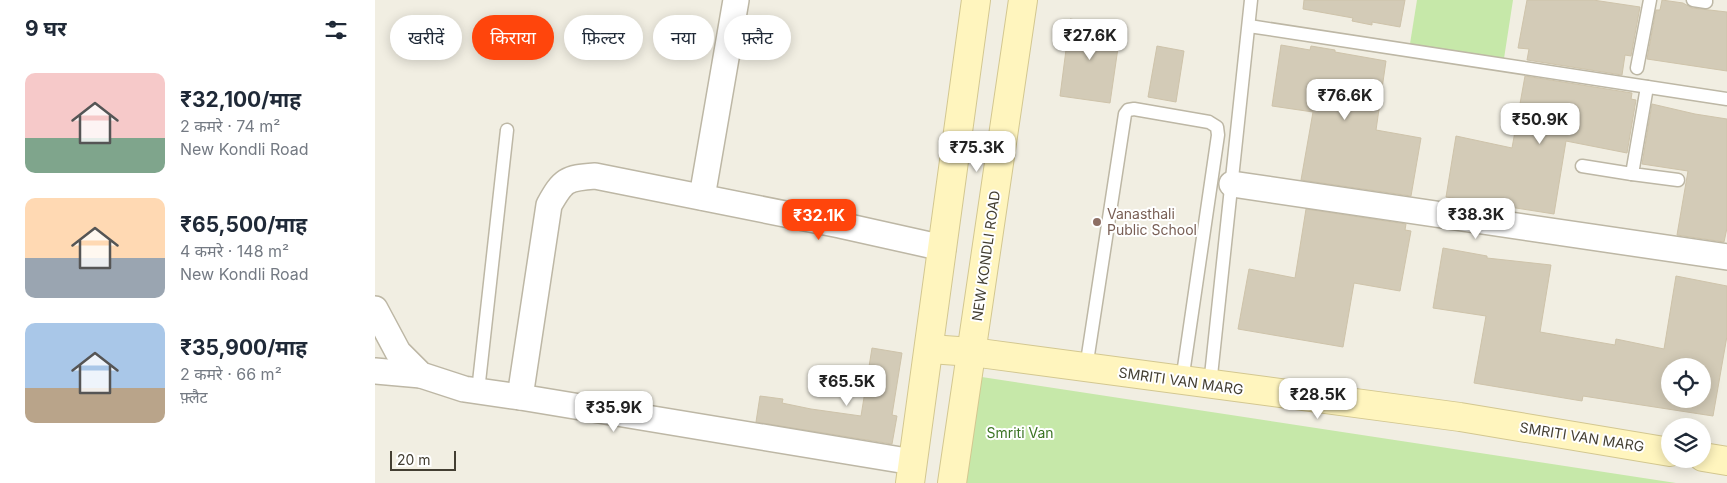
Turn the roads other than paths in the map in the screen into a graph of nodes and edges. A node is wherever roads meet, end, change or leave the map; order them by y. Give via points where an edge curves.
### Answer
1 (736, 0) edge
2 (976, 0) edge
3 (1023, 0) edge
4 (1251, 0) edge
5 (1650, 0) edge
6 (1693, 0) edge
7 (1707, 0) edge
8 (1249, 26) junction
9 (1637, 68) dead end
10 (1647, 87) junction
11 (1727, 99) edge
12 (507, 130) dead end
13 (1582, 166) dead end
14 (1632, 174) junction
15 (1678, 180) dead end
16 (1232, 184) junction
17 (702, 197) junction
18 (943, 248) junction
19 (1727, 257) edge
20 (375, 309) edge
21 (930, 349) junction
22 (972, 352) junction
23 (1085, 368) junction
24 (375, 370) edge
25 (421, 375) junction
26 (1182, 381) junction
27 (1210, 385) junction
28 (479, 391) junction
29 (520, 397) junction
30 (1661, 450) edge
31 (1711, 458) edge
32 (1727, 461) edge
33 (911, 473) edge
34 (952, 483) edge

1 - 17 street
2 - 18 street
3 - 22 street, NEW KONDLI ROAD
4 - 8 lane
5 - 9 lane
6 - 7 lane
8 - 10 lane
8 - 16 lane
10 - 11 lane
10 - 14 lane
12 - 28 lane
13 - 14 lane
14 - 15 lane
16 - 19 street
16 - 27 lane
17 - 18 street
17 - 29 street via 595,176 572,177 558,189 549,205
18 - 21 street
20 - 25 street via 398,352
21 - 22 street, SMRITI VAN MARG
21 - 33 street
22 - 23 street, SMRITI VAN MARG
22 - 34 street, NEW KONDLI ROAD
23 - 26 street, SMRITI VAN MARG
23 - 26 lane via 1125,114 1134,109 1209,122 1217,127
24 - 25 street
25 - 28 street via 464,390
26 - 27 street, SMRITI VAN MARG
27 - 30 street, SMRITI VAN MARG via 1460,417
28 - 29 street
29 - 33 street
31 - 32 street

